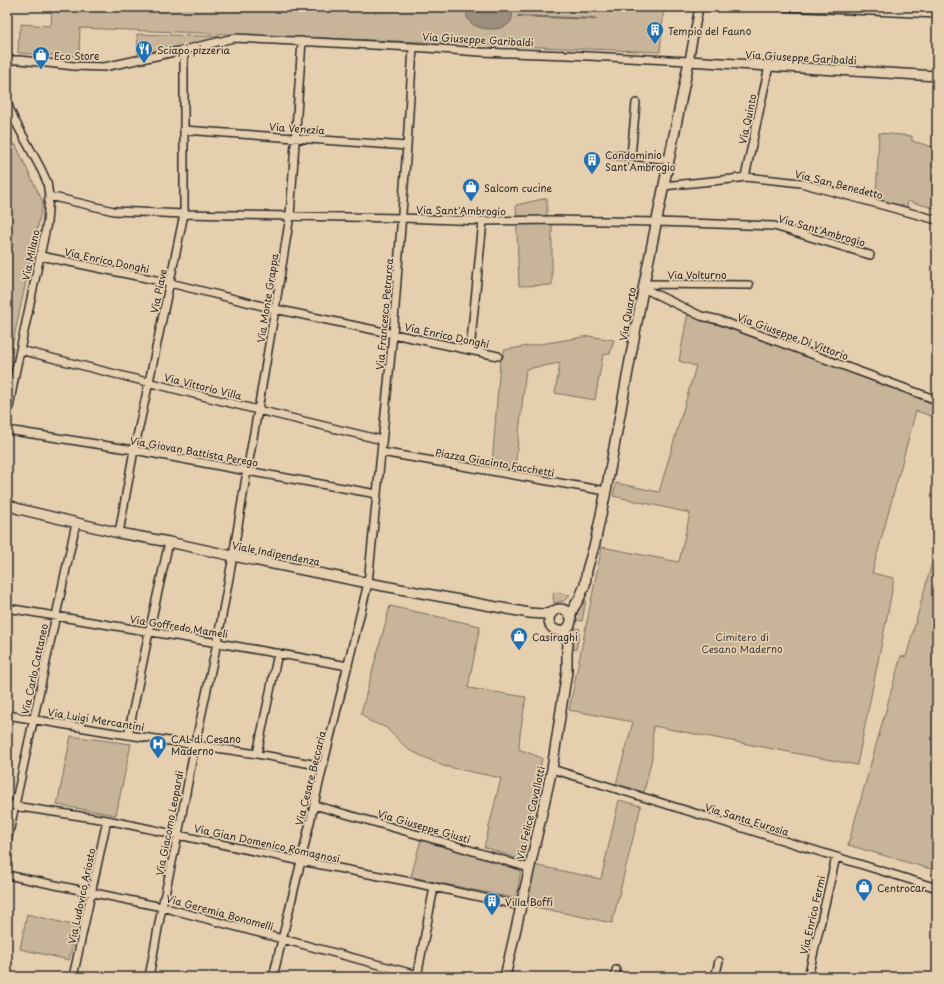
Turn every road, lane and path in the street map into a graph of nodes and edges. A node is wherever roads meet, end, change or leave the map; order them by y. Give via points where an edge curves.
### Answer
1 (699, 7) edge
2 (784, 7) edge
3 (937, 14) edge
4 (302, 41) junction
5 (413, 46) junction
6 (184, 50) junction
7 (7, 56) edge
8 (7, 60) edge
9 (20, 60) junction
10 (689, 61) junction
11 (769, 66) junction
12 (937, 76) edge
13 (7, 103) edge
14 (636, 103) dead end
15 (184, 130) junction
16 (295, 138) junction
17 (407, 146) junction
18 (612, 155) dead end
19 (631, 156) junction
20 (666, 159) dead end
21 (745, 177) junction
22 (663, 186) junction
23 (50, 196) junction
24 (184, 214) junction
25 (290, 216) junction
26 (402, 218) junction
27 (937, 220) edge
28 (483, 221) junction
29 (657, 222) junction
30 (870, 255) dead end
31 (41, 256) junction
32 (170, 283) junction
33 (750, 284) dead end
34 (643, 286) junction
35 (275, 309) junction
36 (393, 334) junction
37 (20, 350) junction
38 (470, 350) junction
39 (498, 356) dead end
40 (7, 372) edge
41 (15, 374) junction
42 (149, 382) junction
43 (937, 400) edge
44 (258, 410) junction
45 (7, 419) edge
46 (7, 430) edge
47 (382, 440) junction
48 (134, 450) junction
49 (381, 452) junction
50 (246, 471) junction
51 (606, 490) junction
52 (377, 494) junction
53 (7, 504) edge
54 (7, 510) edge
55 (19, 510) junction
56 (76, 523) junction
57 (119, 533) junction
58 (169, 542) junction
59 (233, 556) junction
60 (587, 570) junction
61 (368, 583) junction
62 (7, 608) edge
63 (562, 609) junction
64 (529, 613) junction
65 (552, 613) junction
66 (55, 616) junction
67 (570, 616) junction
68 (549, 623) junction
69 (566, 630) junction
70 (556, 631) junction
71 (149, 632) junction
72 (217, 642) junction
73 (278, 653) junction
74 (567, 653) junction
75 (348, 666) junction
76 (7, 715) edge
77 (33, 719) junction
78 (128, 735) junction
79 (195, 745) junction
80 (257, 754) junction
81 (323, 766) junction
82 (552, 769) junction
83 (7, 804) edge
84 (314, 805) junction
85 (15, 806) junction
86 (108, 820) junction
87 (178, 835) junction
88 (7, 842) edge
89 (836, 857) junction
90 (301, 861) junction
91 (529, 868) junction
92 (7, 875) edge
93 (434, 887) junction
94 (937, 888) edge
95 (92, 892) junction
96 (521, 906) junction
97 (162, 907) junction
98 (283, 939) junction
99 (719, 961) dead end
100 (420, 976) edge
101 (73, 977) edge
102 (148, 977) edge
103 (273, 977) edge
104 (505, 977) edge
105 (715, 977) edge
106 (808, 977) edge

1 - 10 street
2 - 3 street
4 - 5 street, Via Giuseppe Garibaldi
4 - 6 street, Via Giuseppe Garibaldi via 234,38
4 - 16 street, Via Monte Grappa
5 - 10 street, Via Giuseppe Garibaldi via 480,52
5 - 17 street, Via Francesco Petrarca
6 - 9 street, Via Giuseppe Garibaldi via 104,67
6 - 15 street, Via Piave
7 - 9 street, Via Giuseppe Garibaldi
8 - 9 street, Via Giuseppe Garibaldi
10 - 11 street, Via Giuseppe Garibaldi
10 - 22 street, Via Quarto
11 - 12 street, Via Giuseppe Garibaldi
11 - 21 street, Via Quinto
13 - 23 street, Via Milano via 47,182
14 - 19 street
15 - 16 street, Via Venezia
15 - 24 street, Via Piave
16 - 17 street, Via Venezia
16 - 25 street, Via Monte Grappa
17 - 26 street, Via Francesco Petrarca
18 - 19 street
19 - 20 street
21 - 22 street, Via San Benedetto
21 - 27 street, Via San Benedetto via 802,183
22 - 29 street, Via Quarto
23 - 24 street, Via Sant'Ambrogio via 114,211
23 - 31 street, Via Milano
24 - 25 street, Via Sant'Ambrogio
24 - 32 street, Via Piave
25 - 26 street, Via Sant'Ambrogio
25 - 35 street, Via Monte Grappa
26 - 28 street, Via Sant'Ambrogio
26 - 36 street, Via Francesco Petrarca
28 - 29 street, Via Sant'Ambrogio
28 - 38 street
29 - 30 street, Via Sant'Ambrogio via 774,226
29 - 34 street, Via Quarto
31 - 32 street, Via Enrico Donghi
31 - 37 street, Via Milano
32 - 35 street, Via Enrico Donghi
32 - 42 street, Via Piave
33 - 34 street, Via Volturno
34 - 43 street, Via Giuseppe Di Vittorio via 701,316 719,320
34 - 51 street, Via Quarto
35 - 36 street, Via Enrico Donghi
35 - 44 street, Via Monte Grappa
36 - 38 street, Via Enrico Donghi
36 - 47 street, Via Francesco Petrarca
37 - 41 street, Via Milano
37 - 42 street, Via Vittorio Villa
38 - 39 street, Via Enrico Donghi
40 - 41 street
41 - 45 street, Via Milano
42 - 44 street, Via Vittorio Villa
42 - 48 street, Via Piave
44 - 47 street, Via Vittorio Villa
44 - 50 street, Via Monte Grappa
46 - 48 street, Via Giovan Battista Perego
47 - 49 street, Via Francesco Petrarca
48 - 50 street, Via Giovan Battista Perego
48 - 57 street, Via Piave
49 - 51 street, Piazza Giacinto Facchetti
49 - 52 street, Via Francesco Petrarca
50 - 52 street, Via Giovan Battista Perego
50 - 59 street, Via Monte Grappa
51 - 60 street, Via Quarto
52 - 61 street, Via Francesco Petrarca
53 - 55 street, Viale Indipendenza
54 - 55 street, Viale Indipendenza
55 - 56 street, Viale Indipendenza
56 - 57 street, Viale Indipendenza
56 - 66 street, Via Carlo Cattaneo
57 - 58 street, Viale Indipendenza
58 - 59 street, Viale Indipendenza
58 - 71 street
59 - 61 street, Viale Indipendenza
59 - 72 street, Via Giacomo Leopardi
60 - 63 street, Via Quarto via 574,598
60 - 67 street, Via Quarto via 583,591
61 - 64 street, Viale Indipendenza
61 - 75 street, Via Cesare Beccaria
62 - 66 street, Via Goffredo Mameli
63 - 65 street
63 - 67 street
64 - 65 street, Viale Indipendenza
64 - 68 street, Viale Indipendenza
65 - 68 street
66 - 71 street, Via Goffredo Mameli
66 - 77 street, Via Carlo Cattaneo
67 - 69 street via 571,624
68 - 70 street
69 - 70 street
69 - 74 street, Via Felice Cavallotti
70 - 74 street, Via Felice Cavallotti
71 - 72 street, Via Goffredo Mameli
71 - 78 street
72 - 73 street, Via Goffredo Mameli
72 - 79 street, Via Giacomo Leopardi
73 - 75 street, Via Goffredo Mameli
73 - 80 street
74 - 82 street, Via Felice Cavallotti via 567,671
75 - 81 street, Via Cesare Beccaria
76 - 77 street, Via Luigi Mercantini
77 - 78 street, Via Luigi Mercantini
77 - 85 street, Via Carlo Cattaneo
78 - 79 street, Via Luigi Mercantini
79 - 80 street, Via Luigi Mercantini
79 - 87 street, Via Giacomo Leopardi
80 - 81 street, Via Luigi Mercantini
81 - 84 street, Via Cesare Beccaria
82 - 89 street, Via Santa Eurosia
82 - 91 street, Via Felice Cavallotti
83 - 85 street, Via Gian Domenico Romagnosi
84 - 90 street, Via Cesare Beccaria
84 - 91 street, Via Giuseppe Giusti
85 - 86 street, Via Gian Domenico Romagnosi
85 - 88 street, Via Carlo Cattaneo
86 - 87 street, Via Gian Domenico Romagnosi
86 - 95 street, Via Ludovico Ariosto
87 - 90 street, Via Gian Domenico Romagnosi
87 - 97 street, Via Giacomo Leopardi
89 - 94 street, Via Santa Eurosia
89 - 106 street, Via Enrico Fermi
90 - 93 street, Via Gian Domenico Romagnosi
90 - 98 street, Via Cesare Beccaria
91 - 96 street, Via Felice Cavallotti
92 - 95 street, Via Geremia Bonomelli
93 - 96 street, Via Gian Domenico Romagnosi
93 - 100 street
95 - 97 street, Via Geremia Bonomelli
95 - 101 street, Via Ludovico Ariosto
96 - 104 street, Via Felice Cavallotti
97 - 98 street, Via Geremia Bonomelli
97 - 102 street, Via Giacomo Leopardi
98 - 100 street, Via Geremia Bonomelli
98 - 103 street, Via Cesare Beccaria
99 - 105 street

